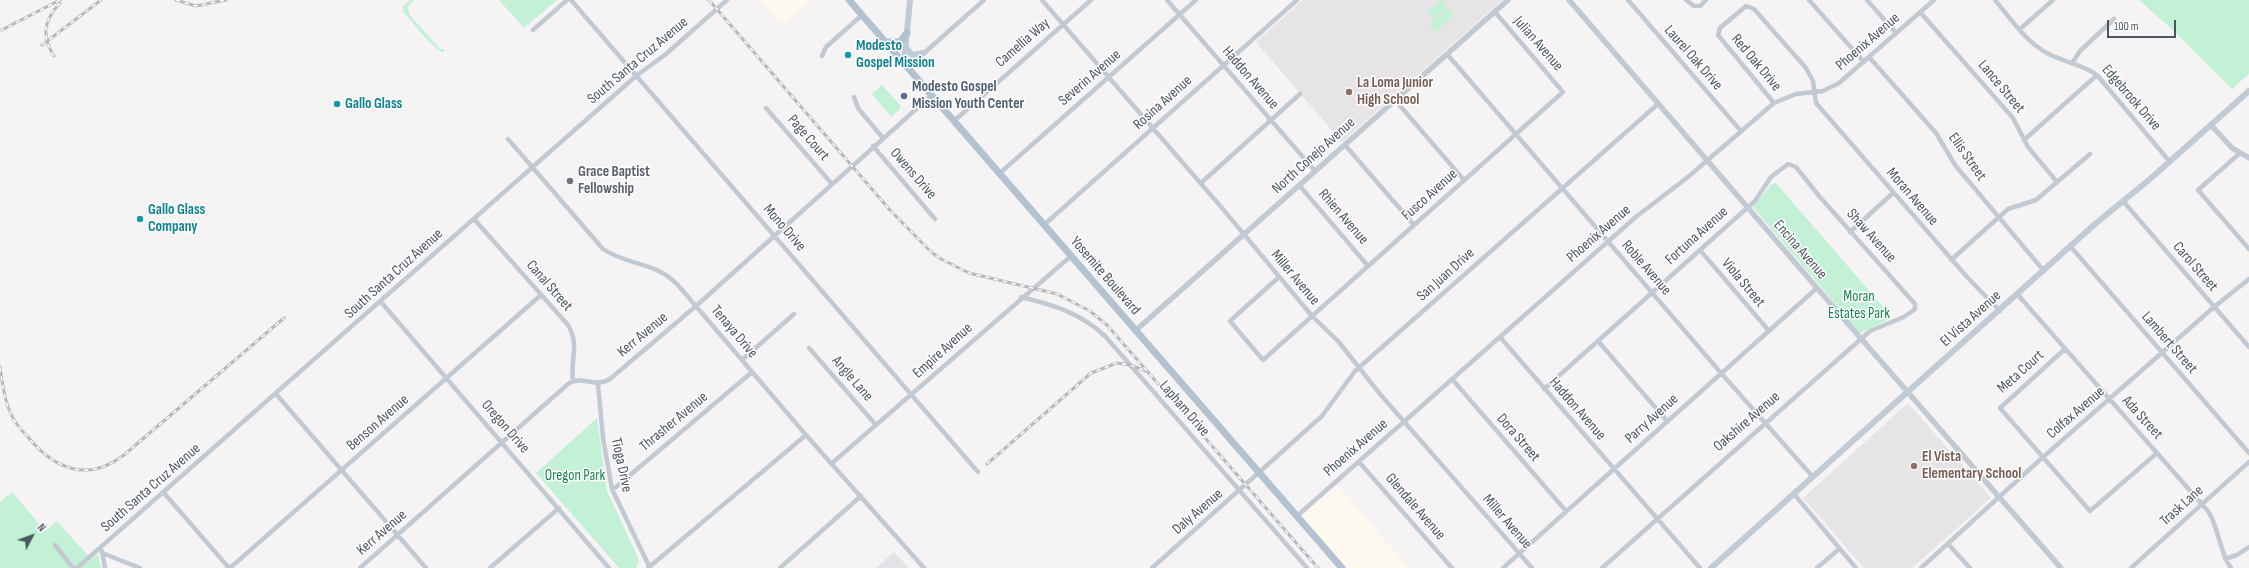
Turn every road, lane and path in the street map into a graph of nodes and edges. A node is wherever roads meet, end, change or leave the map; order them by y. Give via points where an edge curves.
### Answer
1 (567, 0) edge
2 (571, 0) edge
3 (727, 0) edge
4 (849, 0) edge
5 (910, 0) edge
6 (984, 0) edge
7 (1042, 0) edge
8 (1091, 0) edge
9 (1167, 0) edge
10 (1196, 0) edge
11 (1297, 0) edge
12 (1508, 0) edge
13 (1569, 0) edge
14 (1628, 0) edge
15 (1686, 0) edge
16 (1706, 0) edge
17 (1809, 0) edge
18 (1867, 0) edge
19 (1934, 0) edge
20 (1995, 0) edge
21 (2052, 0) edge
22 (1749, 6) joint
23 (1495, 12) junction
24 (1920, 12) junction
25 (1179, 14) junction
26 (862, 16) junction
27 (2114, 20) dead end
28 (1063, 24) junction
29 (2020, 28) junction
30 (533, 30) dead end
31 (907, 33) junction
32 (1896, 33) junction
33 (886, 42) junction
34 (905, 46) junction
35 (924, 53) junction
36 (1447, 54) junction
37 (822, 56) dead end
38 (1869, 57) junction
39 (1864, 62) junction
40 (2073, 62) junction
41 (904, 64) junction
42 (1224, 65) junction
43 (2097, 75) junction
44 (636, 76) junction
45 (1109, 77) junction
46 (2249, 91) edge
47 (1564, 92) joint
48 (1815, 93) junction
49 (1300, 94) dead end
50 (932, 95) junction
51 (854, 97) dead end
52 (1395, 100) junction
53 (1774, 103) junction
54 (1658, 104) junction
55 (766, 108) dead end
56 (1271, 120) junction
57 (954, 121) junction
58 (2211, 125) junction
59 (1153, 128) junction
60 (1740, 131) junction
61 (1516, 134) junction
62 (882, 137) junction
63 (508, 139) dead end
64 (2024, 140) junction
65 (1345, 144) junction
66 (872, 146) junction
67 (2240, 153) junction
68 (2090, 154) dead end
69 (2249, 158) edge
70 (1707, 160) junction
71 (2170, 162) junction
72 (532, 167) junction
73 (1315, 171) junction
74 (1000, 174) junction
75 (1464, 180) junction
76 (1201, 182) junction
77 (1808, 182) joint
78 (2057, 182) junction
79 (832, 184) junction
80 (1299, 185) junction
81 (1562, 188) junction
82 (1893, 193) junction
83 (2123, 201) junction
84 (1748, 208) junction
85 (1998, 217) junction
86 (474, 219) junction
87 (935, 219) dead end
88 (1045, 224) junction
89 (1414, 225) junction
90 (1850, 232) junction
91 (1244, 234) junction
92 (774, 236) junction
93 (1608, 242) junction
94 (2071, 247) junction
95 (2249, 249) edge
96 (1700, 250) junction
97 (1071, 256) junction
98 (1951, 260) junction
99 (1368, 266) junction
100 (2044, 271) junction
101 (1279, 277) junction
102 (2249, 279) edge
103 (1817, 288) junction
104 (1652, 293) junction
105 (541, 295) junction
106 (2018, 295) junction
107 (1021, 297) junction
108 (381, 302) junction
109 (696, 306) junction
110 (1915, 307) joint
111 (2214, 307) junction
112 (2000, 311) junction
113 (794, 314) dead end
114 (1312, 316) junction
115 (1135, 330) junction
116 (1768, 331) junction
117 (1500, 337) junction
118 (1862, 339) junction
119 (1598, 341) junction
120 (809, 348) dead end
121 (2249, 348) edge
122 (2065, 349) junction
123 (2162, 353) junction
124 (742, 360) junction
125 (1359, 368) junction
126 (752, 372) junction
127 (1721, 374) junction
128 (448, 378) junction
129 (1452, 379) junction
130 (573, 381) junction
131 (598, 384) junction
132 (1544, 389) junction
133 (1908, 393) junction
134 (276, 394) junction
135 (912, 394) junction
136 (2109, 400) junction
137 (1667, 421) junction
138 (1404, 422) junction
139 (1765, 422) junction
140 (876, 425) junction
141 (806, 435) junction
142 (502, 442) junction
143 (2157, 453) junction
144 (2249, 453) edge
145 (2042, 458) junction
146 (1359, 462) junction
147 (2249, 462) edge
148 (831, 464) junction
149 (1614, 469) junction
150 (342, 470) junction
151 (978, 472) dead end
152 (1258, 472) junction
153 (1812, 477) junction
154 (612, 489) junction
155 (1240, 491) junction
156 (164, 493) junction
157 (1794, 494) junction
158 (860, 496) junction
159 (2000, 498) junction
160 (2202, 505) junction
161 (559, 508) junction
162 (1566, 511) junction
163 (1297, 516) junction
164 (1656, 519) junction
165 (398, 535) junction
166 (1948, 544) junction
167 (55, 545) dead end
168 (2249, 547) edge
169 (1839, 548) junction
170 (102, 550) junction
171 (1519, 553) junction
172 (2225, 559) junction
173 (73, 568) edge
174 (77, 568) edge
175 (105, 568) edge
176 (140, 568) edge
177 (230, 568) edge
178 (360, 568) edge
179 (426, 568) edge
180 (490, 568) edge
181 (610, 568) edge
182 (649, 568) edge
183 (780, 568) edge
184 (924, 568) edge
185 (1152, 568) edge
186 (1307, 568) edge
187 (1342, 568) edge
188 (1452, 568) edge
189 (1503, 568) edge
190 (1532, 568) edge
191 (1602, 568) edge
192 (1700, 568) edge
193 (1711, 568) edge
194 (1817, 568) edge
195 (1856, 568) edge
196 (1921, 568) edge
197 (1970, 568) edge
198 (2061, 568) edge
199 (2131, 568) edge
200 (2231, 568) edge

1 - 30 street
2 - 44 street, Mono Drive
3 - 44 street, South Santa Cruz Avenue via 666,54
4 - 26 main road, Yosemite Boulevard
5 - 31 main road
6 - 35 street
7 - 28 street, Miller Avenue
8 - 28 street, Camellia Way
9 - 25 street, Haddon Avenue
10 - 25 street, Severin Avenue
11 - 42 street, Rosina Avenue
12 - 23 street, North Conejo Avenue
13 - 54 street, Encina Avenue
14 - 60 street, Laurel Oak Drive
15 - 16 street via 1694,6 1700,6
17 - 39 street
18 - 32 street
19 - 24 street, Phoenix Avenue
20 - 29 street, Edgebrook Drive
21 - 29 street
22 - 48 street, Moran Avenue via 1806,68 1813,81
22 - 53 street, Red Oak Drive via 1744,7 1720,28 1718,35
23 - 36 street, North Conejo Avenue
23 - 47 street, Julian Avenue
24 - 32 street, Phoenix Avenue
24 - 64 street, Lance Street via 2013,118
25 - 42 street, Haddon Avenue
25 - 45 street, Severin Avenue
26 - 33 main road, Yosemite Boulevard
26 - 37 street via 826,47
27 - 40 street via 2080,51
28 - 45 street, Miller Avenue
28 - 57 street, Camellia Way
29 - 40 street, Edgebrook Drive via 2046,53
31 - 33 main road via 900,42
31 - 34 main road
32 - 38 street, Phoenix Avenue
33 - 41 main road, Yosemite Boulevard
34 - 35 main road via 912,56
34 - 41 main road
35 - 41 street via 914,61
36 - 52 street, North Conejo Avenue
36 - 61 street, Roble Avenue
38 - 39 street, Phoenix Avenue
38 - 85 street, Ellis Street via 1936,133 1955,165
39 - 48 street, Phoenix Avenue via 1839,83
40 - 43 street, Edgebrook Drive
41 - 50 main road, Yosemite Boulevard
42 - 56 street, Haddon Avenue
42 - 59 street, Rosina Avenue
43 - 64 street
43 - 71 street, Edgebrook Drive
44 - 72 street, South Santa Cruz Avenue
44 - 92 street, Mono Drive
45 - 59 street, Miller Avenue
45 - 74 street, Severin Avenue
46 - 58 main road, El Vista Avenue
47 - 61 street, Fusco Avenue
48 - 53 street, Phoenix Avenue via 1796,94
48 - 82 street, Moran Avenue via 1816,103
49 - 56 street
50 - 57 main road, Yosemite Boulevard
50 - 62 street, Kerr Avenue
51 - 62 street via 858,108
52 - 65 street, North Conejo Avenue
52 - 75 street
53 - 60 street, Phoenix Avenue
54 - 70 street, Encina Avenue
54 - 81 street, San Juan Drive
55 - 79 street, Page Court
56 - 73 street, Haddon Avenue
56 - 76 street
57 - 74 main road, Yosemite Boulevard
58 - 67 street
58 - 71 main road, El Vista Avenue
59 - 76 street, Miller Avenue
59 - 88 street, Rosina Avenue
60 - 70 street, Phoenix Avenue
61 - 75 street, Fusco Avenue
61 - 81 street, Roble Avenue
62 - 66 street, Kerr Avenue
63 - 72 street, Tenaya Drive
64 - 78 street, Lance Street
65 - 73 street, North Conejo Avenue
65 - 89 street
66 - 79 street, Kerr Avenue
66 - 87 street, Owens Drive
67 - 69 street
67 - 95 street via 2198,190
68 - 78 street
70 - 84 street, Encina Avenue
70 - 93 street, Phoenix Avenue
71 - 83 main road, El Vista Avenue
72 - 86 street, South Santa Cruz Avenue
72 - 109 street, Tenaya Drive via 603,249 622,259 664,272
73 - 80 street, North Conejo Avenue
74 - 88 main road, Yosemite Boulevard
75 - 89 street, Fusco Avenue
76 - 91 street, Miller Avenue
77 - 84 street, Fortuna Avenue via 1796,167 1791,164 1785,165 1772,177
77 - 90 street, Shaw Avenue
78 - 85 street via 2032,202 2014,206
79 - 92 street, Kerr Avenue
80 - 91 street, North Conejo Avenue
80 - 99 street, Rhien Avenue
81 - 93 street, Roble Avenue
81 - 125 street, San Juan Drive
82 - 90 street
82 - 98 street, Moran Avenue
83 - 94 main road, El Vista Avenue
83 - 111 street, Carol Street
84 - 96 street, Fortuna Avenue
84 - 103 street, Encina Avenue
85 - 98 street
85 - 100 street, Ellis Street
86 - 105 street, Canal Street
86 - 108 street, South Santa Cruz Avenue
88 - 97 main road, Yosemite Boulevard
89 - 99 street, Fusco Avenue
90 - 110 street, Shaw Avenue via 1914,302
91 - 101 street, Miller Avenue
91 - 115 street, North Conejo Avenue
92 - 109 street, Kerr Avenue
92 - 135 street, Mono Drive
93 - 104 street, Roble Avenue
93 - 117 street, Phoenix Avenue
94 - 100 main road, El Vista Avenue
94 - 123 street, Lambert Street
96 - 104 street, Fortuna Avenue
96 - 116 street, Viola Street
97 - 107 street, Empire Avenue
97 - 115 main road, Yosemite Boulevard
98 - 112 street, Moran Avenue
99 - 114 street, Fusco Avenue
100 - 106 main road, El Vista Avenue
101 - 114 street, Miller Avenue
101 - 114 street, Fusco Avenue via 1230,321 1263,360
102 - 111 street, Colfax Avenue
103 - 116 street, Parry Avenue
103 - 118 street, Encina Avenue
104 - 119 street, Fortuna Avenue
104 - 127 street, Roble Avenue
105 - 128 street, Benson Avenue
105 - 130 street, Canal Street via 568,325 574,338
106 - 112 main road, El Vista Avenue
106 - 122 street, Ada Street
107 - 135 street, Empire Avenue
107 - 155 street, Lapham Drive via 1065,309 1095,328
108 - 128 street, Oregon Drive
108 - 134 street, South Santa Cruz Avenue
109 - 124 street, Tenaya Drive
109 - 131 street, Kerr Avenue via 610,379
110 - 118 street, Oakshire Avenue via 1910,314 1881,325
111 - 121 street, Carol Street
111 - 123 street, Colfax Avenue
112 - 133 main road, El Vista Avenue
113 - 124 street
114 - 125 street, Miller Avenue via 1338,340
115 - 152 main road, Yosemite Boulevard
116 - 127 street, Parry Avenue
117 - 129 street, Phoenix Avenue
117 - 132 street, Haddon Avenue
118 - 133 street, Encina Avenue
118 - 139 street, Oakshire Avenue
119 - 132 street, Fortuna Avenue
119 - 137 street
120 - 140 street, Angle Lane
122 - 136 street, Ada Street
122 - 145 street, Meta Court via 2000,408
123 - 136 street, Colfax Avenue
123 - 144 street, Lambert Street
124 - 126 street, Tenaya Drive
125 - 138 street, Miller Avenue
125 - 152 street, San Juan Drive via 1322,416
126 - 141 street, Tenaya Drive
126 - 154 street, Thrasher Avenue
127 - 137 street, Parry Avenue
127 - 139 street, Roble Avenue
128 - 142 street, Oregon Drive
128 - 150 street, Benson Avenue
129 - 138 street, Phoenix Avenue
129 - 162 street, Dora Street
130 - 131 street
130 - 142 street, Kerr Avenue
131 - 154 street, Tioga Drive via 603,438
132 - 149 street, Haddon Avenue
133 - 153 main road, El Vista Avenue
133 - 159 street, Encina Avenue
134 - 150 street
134 - 156 street, South Santa Cruz Avenue
135 - 140 street, Empire Avenue
135 - 151 street, Mono Drive
136 - 143 street, Ada Street
136 - 145 street, Colfax Avenue
137 - 149 street, Parry Avenue
138 - 146 street, Phoenix Avenue
138 - 171 street, Miller Avenue
139 - 153 street, Roble Avenue
139 - 164 street, Oakshire Avenue
140 - 148 street, Empire Avenue
141 - 148 street, Tenaya Drive
141 - 182 street
142 - 161 street, Oregon Drive
142 - 165 street, Kerr Avenue
143 - 145 street, Meta Court via 2090,511
143 - 160 street, Ada Street
145 - 159 street, Colfax Avenue
146 - 163 street, Phoenix Avenue
146 - 188 street, Glendale Avenue
147 - 160 street, Trask Lane
148 - 158 street, Tenaya Drive
149 - 162 street, Parry Avenue
149 - 164 street, Haddon Avenue
150 - 165 street
150 - 177 street, Benson Avenue
152 - 155 street, Daly Avenue
152 - 163 main road, Yosemite Boulevard
153 - 157 main road, El Vista Avenue
154 - 182 street, Tioga Drive
155 - 185 street, Daly Avenue
155 - 186 street, Lapham Drive
156 - 170 street, South Santa Cruz Avenue
156 - 177 street
157 - 169 street
157 - 193 main road, El Vista Avenue
158 - 183 street
158 - 184 street, Tenaya Drive
159 - 166 street, Colfax Avenue
159 - 198 street, Encina Avenue
160 - 172 street, Ada Street via 2215,525
160 - 199 street, Trask Lane
161 - 180 street
161 - 181 street, Oregon Drive
162 - 171 street, Parry Avenue
163 - 187 main road, Yosemite Boulevard
164 - 191 street, Oakshire Avenue
164 - 192 street, Haddon Avenue
165 - 178 street, Kerr Avenue
165 - 179 street
166 - 196 street, Colfax Avenue
166 - 197 street
167 - 173 street
168 - 172 street
169 - 194 street
169 - 195 street
170 - 174 street, South Santa Cruz Avenue
170 - 175 street
170 - 176 street
171 - 189 street, Parry Avenue
171 - 190 street, Miller Avenue
172 - 200 street, Ada Street

